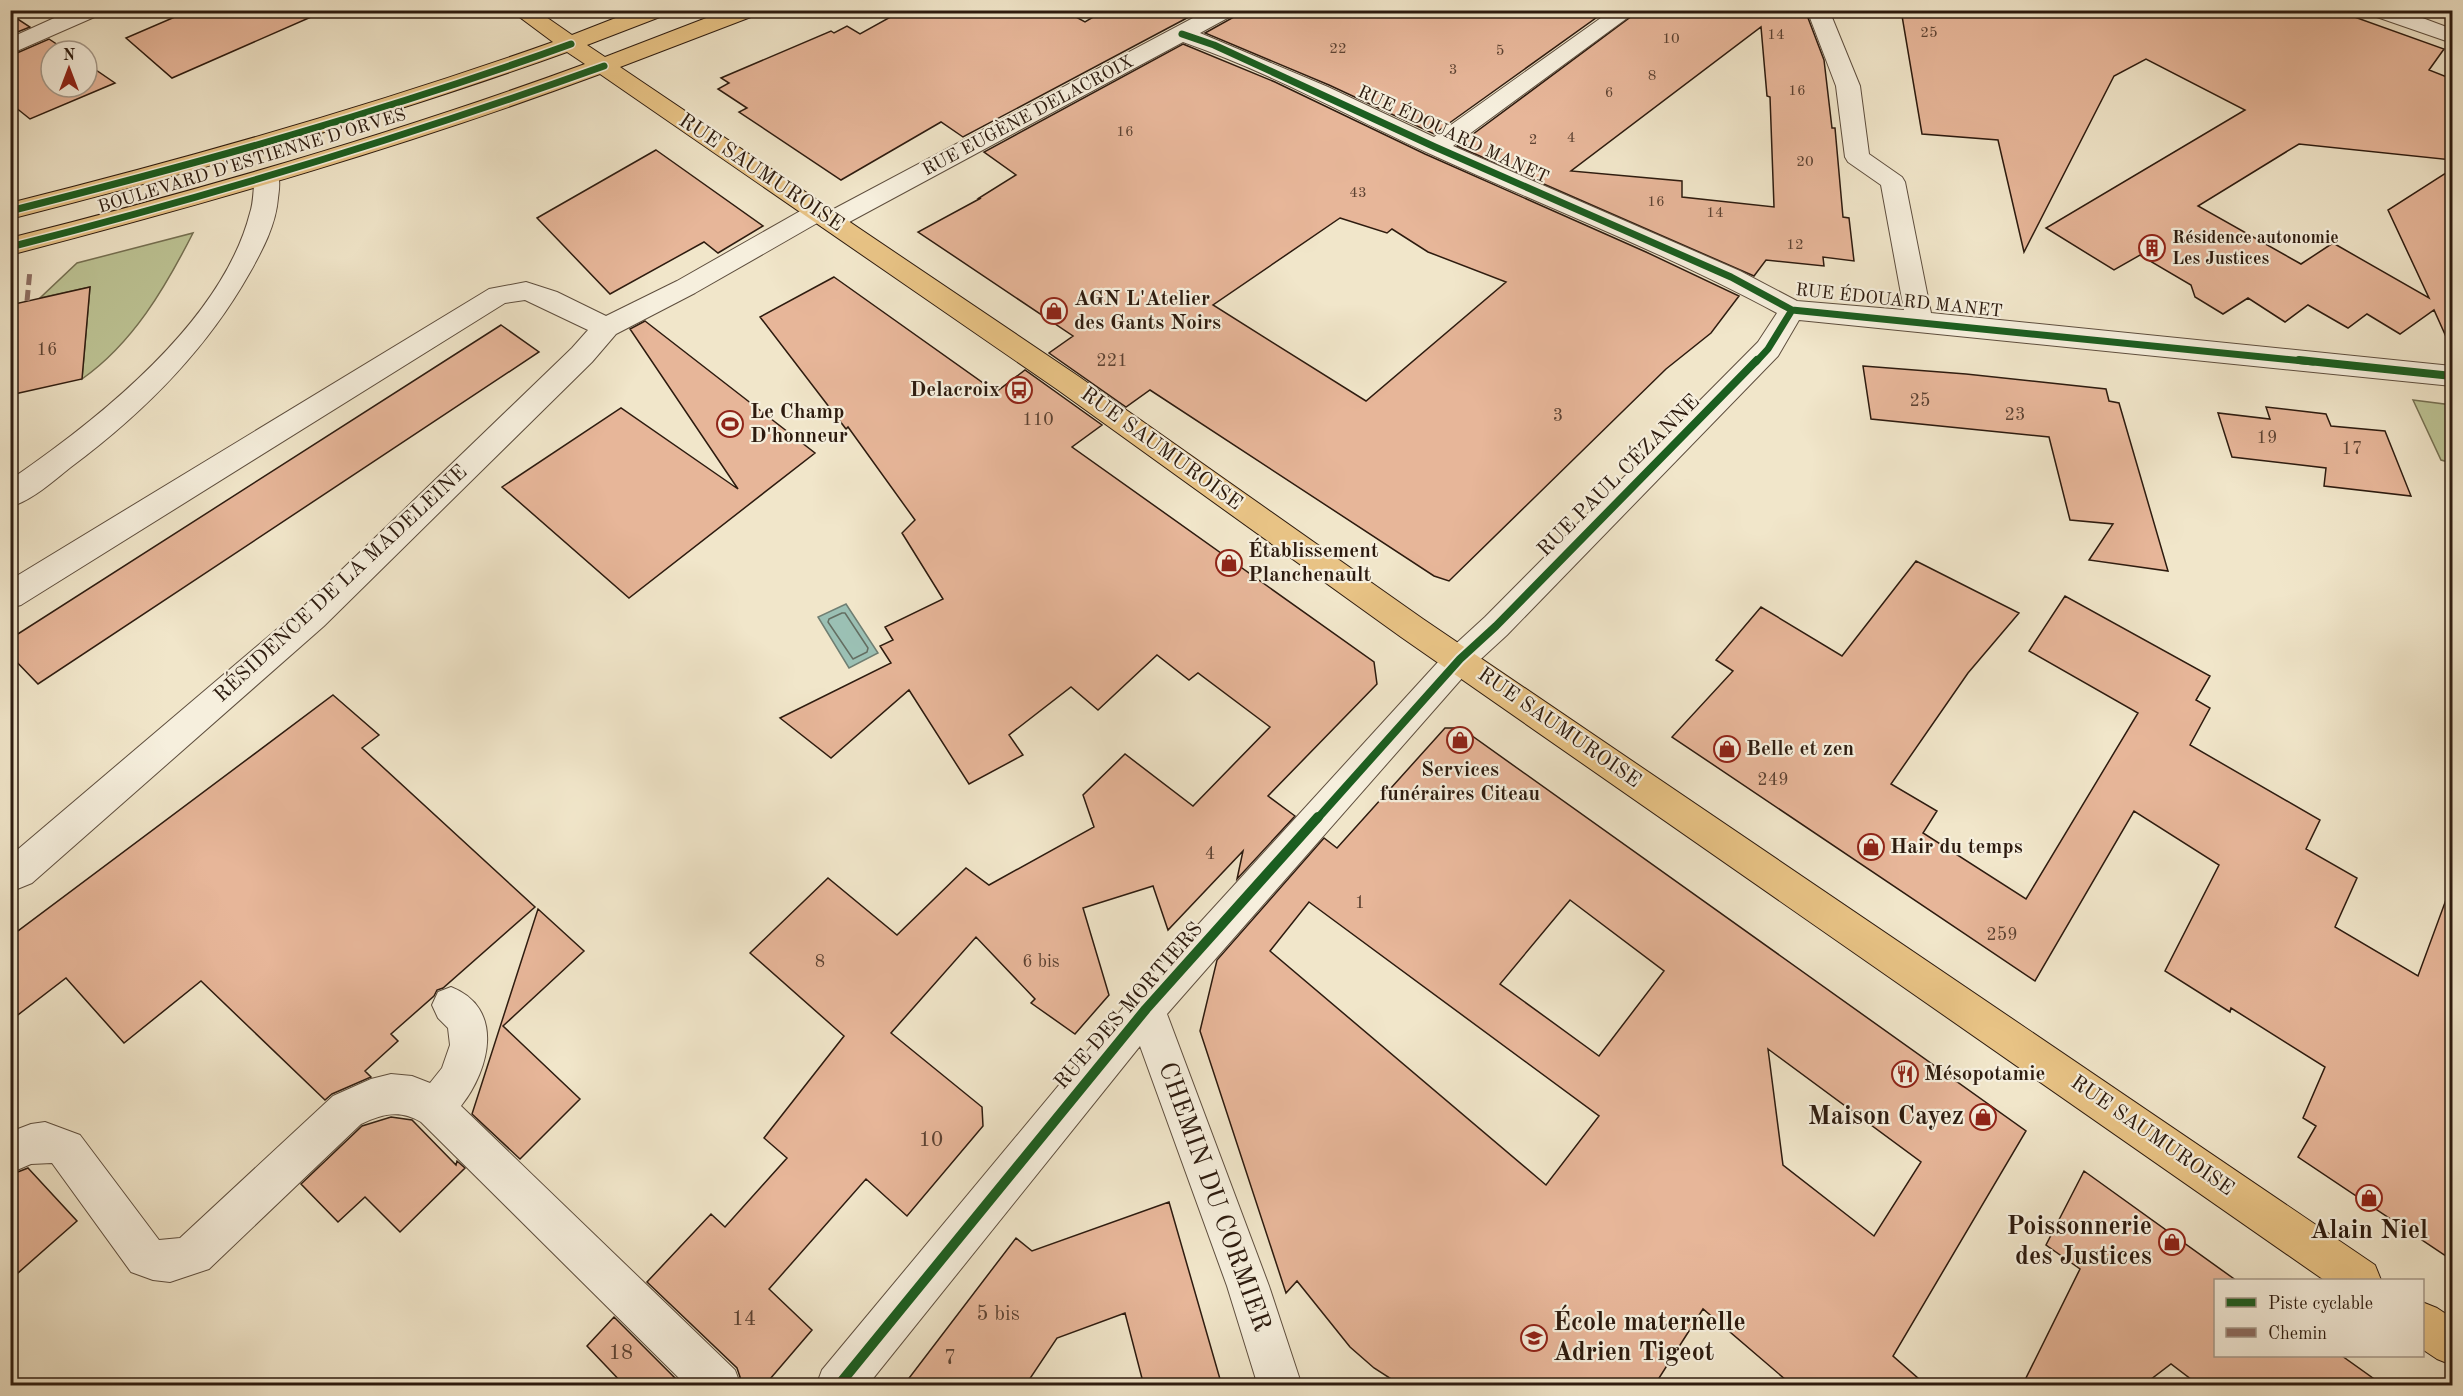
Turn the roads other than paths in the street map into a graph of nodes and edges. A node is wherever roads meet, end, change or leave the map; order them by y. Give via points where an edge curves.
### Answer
1 (91, 10) edge
2 (521, 10) edge
3 (657, 10) edge
4 (748, 10) edge
5 (1225, 10) edge
6 (1627, 10) edge
7 (1818, 10) edge
8 (2379, 10) edge
9 (1182, 34) junction
10 (2452, 36) edge
11 (571, 44) junction
12 (10, 47) edge
13 (604, 66) junction
14 (1435, 147) junction
15 (267, 177) junction
16 (10, 211) edge
17 (824, 217) junction
18 (10, 247) edge
19 (1792, 310) junction
20 (1919, 321) junction
21 (606, 327) junction
22 (2452, 376) edge
23 (10, 496) edge
24 (10, 596) edge
25 (1460, 659) junction
26 (10, 876) edge
27 (451, 1005) dead end
28 (1146, 1009) junction
29 (435, 1108) junction
30 (10, 1153) edge
31 (2357, 1279) edge
32 (2424, 1324) edge
33 (2452, 1344) edge
34 (718, 1386) edge
35 (838, 1386) edge
36 (1280, 1386) edge

1 - 12 street
2 - 11 main road, RUE SAUMUROISE
3 - 11 main road, BOULEVARD D'ESTIENNE D'ORVES
4 - 13 main road, BOULEVARD D'ESTIENNE D'ORVES
5 - 9 street, RUE EUGÈNE DELACROIX
6 - 14 street
7 - 20 street via 1848,86 1857,157 1893,182
8 - 10 street
9 - 14 street, RUE ÉDOUARD MANET via 1215,45
9 - 17 street, RUE EUGÈNE DELACROIX
11 - 13 main road, RUE SAUMUROISE
11 - 16 main road, BOULEVARD D'ESTIENNE D'ORVES via 260,145
13 - 15 main road, BOULEVARD D'ESTIENNE D'ORVES
13 - 17 main road, RUE SAUMUROISE
14 - 19 street, RUE ÉDOUARD MANET via 1731,278
15 - 18 main road, BOULEVARD D'ESTIENNE D'ORVES
15 - 23 street via 265,204 251,245 208,318 138,396 92,436
17 - 21 street, RÉSIDENCE DE LA MADELEINE
17 - 25 main road, RUE SAUMUROISE
19 - 20 street, RUE ÉDOUARD MANET
19 - 25 street, RUE PAUL CÉZANNE via 1768,349 1732,387
20 - 22 street, RUE ÉDOUARD MANET
21 - 24 street via 526,291 498,295
21 - 26 street, RÉSIDENCE DE LA MADELEINE via 582,355 313,616
25 - 28 street, RUE DES MORTIERS
25 - 31 main road, RUE SAUMUROISE
27 - 29 street via 466,1020 469,1046 458,1079
28 - 35 street, RUE DES MORTIERS
28 - 36 street, CHEMIN DU CORMIER via 1248,1286
29 - 30 street via 419,1097 400,1093 374,1097 347,1110 200,1249 172,1263 146,1257 66,1149 55,1142 40,1141
29 - 34 street
32 - 33 main road

